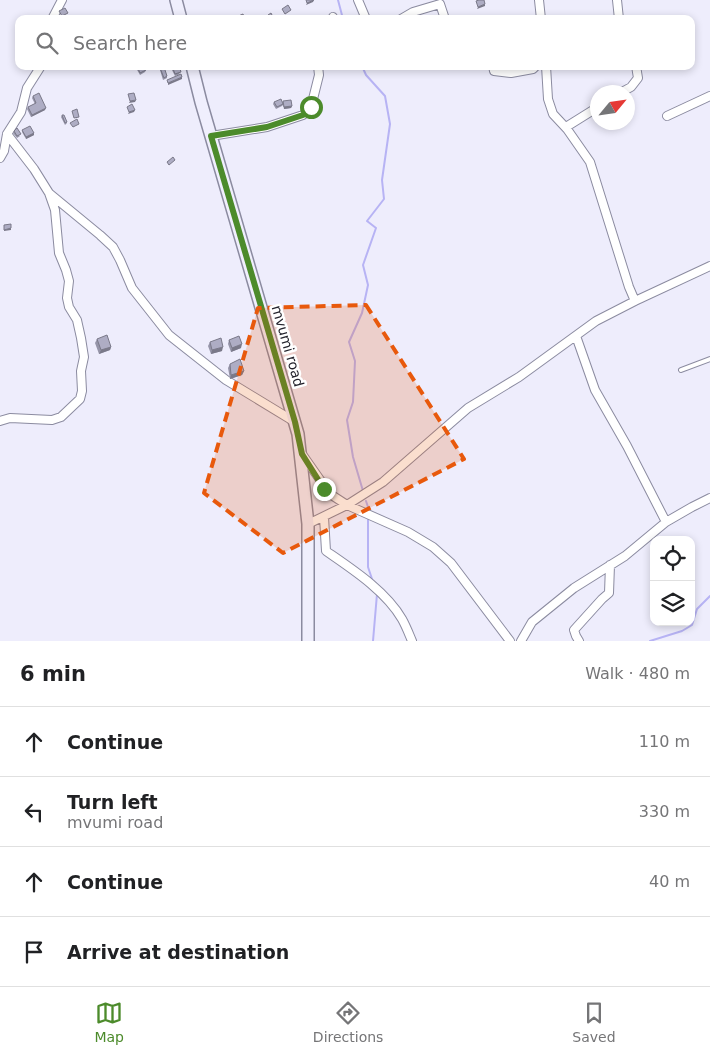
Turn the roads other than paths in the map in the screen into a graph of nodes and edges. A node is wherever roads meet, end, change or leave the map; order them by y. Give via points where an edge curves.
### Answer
1 (62, 0) edge
2 (176, 0) edge
3 (358, 0) edge
4 (539, 0) edge
5 (617, 0) edge
6 (54, 15) edge
7 (180, 15) edge
8 (364, 15) edge
9 (408, 15) edge
10 (444, 15) edge
11 (541, 15) edge
12 (619, 15) edge
13 (38, 70) edge
14 (193, 70) edge
15 (318, 70) edge
16 (494, 70) edge
17 (528, 70) edge
18 (546, 70) edge
19 (637, 70) edge
20 (633, 85) edge
21 (710, 96) edge
22 (590, 113) edge
23 (667, 116) dead end
24 (566, 127) junction
25 (8, 134) junction
26 (211, 136) junction
27 (0, 158) edge
28 (49, 193) junction
29 (710, 266) edge
30 (635, 301) junction
31 (576, 336) junction
32 (710, 359) edge
33 (680, 370) dead end
34 (0, 421) edge
35 (295, 422) junction
36 (302, 454) junction
37 (710, 498) edge
38 (347, 505) junction
39 (324, 516) junction
40 (666, 522) junction
41 (308, 524) junction
42 (610, 565) junction
43 (308, 641) edge
44 (412, 641) edge
45 (510, 641) edge
46 (521, 641) edge
47 (579, 641) edge

1 - 6 street
2 - 7 street
3 - 8 street
4 - 11 street
5 - 12 street
9 - 10 street via 440,4
13 - 25 street via 27,88 21,112
14 - 26 street, mvumi road
15 - 26 street via 311,107 303,115 267,127
16 - 17 street via 511,73
18 - 24 street via 548,99 553,114
19 - 20 street via 638,78
21 - 23 street
22 - 24 street
24 - 30 street via 590,162
25 - 27 street
25 - 28 street
26 - 35 street, mvumi road
28 - 34 street via 55,210 59,253 69,281 69,307 77,320 81,338 84,357 82,391 80,399 57,418
28 - 35 street via 113,248 132,288 169,335 226,380
29 - 30 street
30 - 31 street via 596,321
31 - 38 street via 468,408 383,482
31 - 40 street via 595,390
32 - 33 lane
35 - 36 street, mvumi road
36 - 38 street via 324,489
36 - 41 street, mvumi road
37 - 40 street
38 - 39 street
38 - 45 street via 408,532 433,547 451,563
39 - 41 street
39 - 44 street via 326,551 389,602 402,619
40 - 42 street
41 - 43 street, mvumi road
42 - 46 street via 574,588 532,622
42 - 47 street via 610,594 574,630

